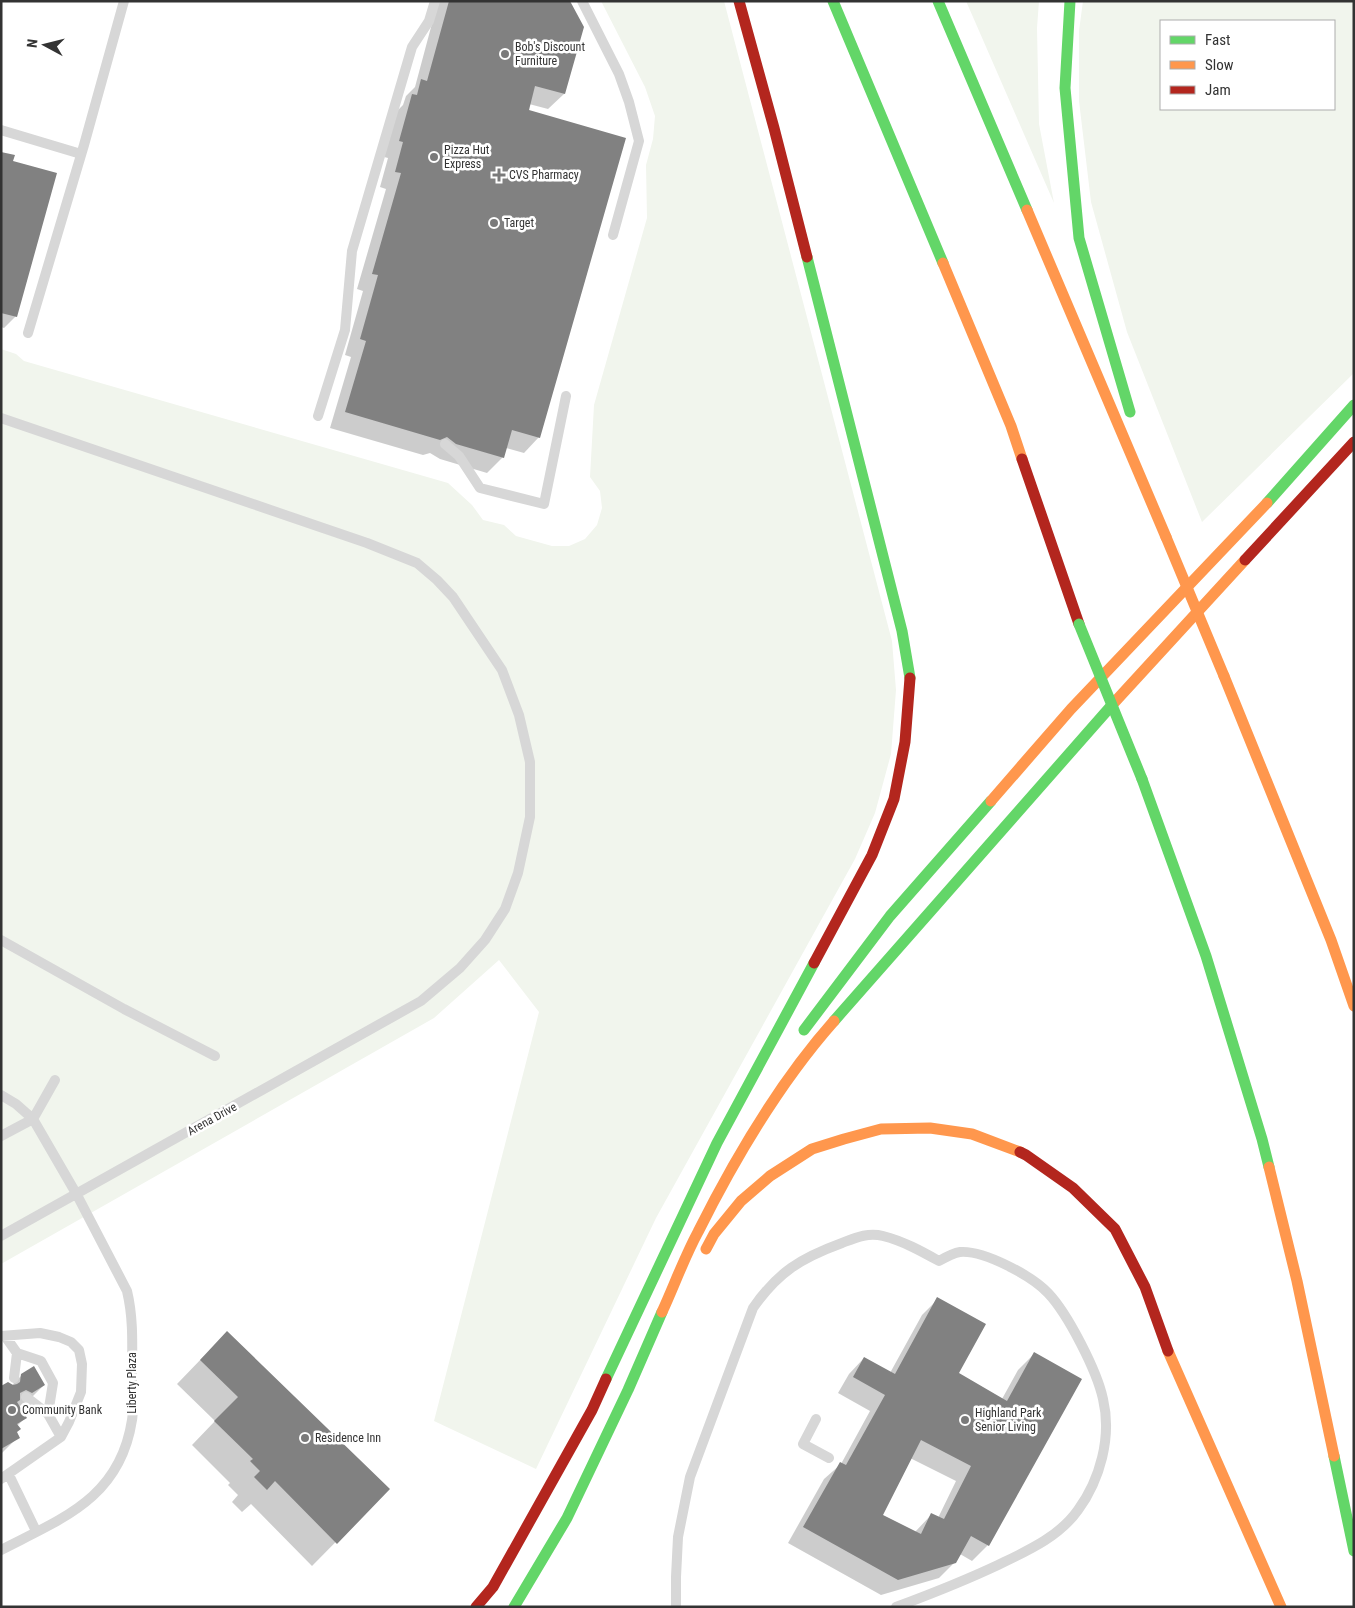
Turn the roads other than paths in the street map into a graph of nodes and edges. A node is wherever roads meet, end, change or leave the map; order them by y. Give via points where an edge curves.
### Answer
1 (124, 1) edge
2 (435, 1) edge
3 (582, 1) edge
4 (739, 1) edge
5 (833, 1) edge
6 (938, 1) edge
7 (1070, 1) edge
8 (1, 130) edge
9 (81, 154) junction
10 (613, 235) dead end
11 (28, 333) dead end
12 (566, 396) dead end
13 (1354, 405) edge
14 (318, 416) dead end
15 (1, 418) edge
16 (1133, 424) dead end
17 (1354, 442) edge
18 (1138, 443) dead end
19 (444, 444) dead end
20 (1165, 532) junction
21 (1, 940) edge
22 (1354, 1006) edge
23 (795, 1042) dead end
24 (215, 1056) dead end
25 (55, 1080) dead end
26 (1, 1095) edge
27 (33, 1119) junction
28 (1, 1136) edge
29 (719, 1166) dead end
30 (77, 1195) junction
31 (1, 1236) edge
32 (700, 1260) dead end
33 (686, 1286) dead end
34 (3, 1336) edge
35 (17, 1353) junction
36 (14, 1378) dead end
37 (606, 1379) junction
38 (628, 1390) junction
39 (26, 1397) dead end
40 (48, 1414) junction
41 (816, 1419) dead end
42 (61, 1437) junction
43 (829, 1458) dead end
44 (5, 1477) edge
45 (36, 1531) junction
46 (1, 1550) edge
47 (1354, 1551) edge
48 (476, 1607) edge
49 (514, 1607) edge
50 (676, 1607) edge
51 (896, 1607) edge
52 (1281, 1607) edge

1 - 9 lane
2 - 14 lane via 429,21 412,47 352,250 345,330
3 - 10 lane via 619,74 639,141
4 - 37 highway via 777,137 902,631 910,679 905,742 894,799 872,855 717,1143
5 - 47 highway, bridge via 1011,426 1079,624 1142,779 1206,956 1262,1139 1297,1281
6 - 20 highway
7 - 16 highway via 1065,88 1079,238
8 - 9 lane
9 - 11 lane
12 - 19 lane via 544,504 480,488 458,456
13 - 23 highway via 1280,489 1071,709 890,916
15 - 30 lane, Arena Drive via 417,563 453,597 502,670 519,716 530,762 530,817 518,873 505,909 485,940 460,968 421,1001
17 - 38 highway via 1089,730 825,1031 781,1089 733,1166 697,1233
18 - 20 highway
20 - 22 highway, bridge via 1331,940
21 - 24 lane
25 - 27 lane
26 - 27 lane, Liberty Plaza
27 - 28 lane
27 - 30 lane, Liberty Plaza
29 - 37 highway
30 - 31 lane, Arena Drive
30 - 45 lane, Liberty Plaza via 127,1291 131,1306 132,1420 114,1472 98,1492 80,1508
32 - 52 highway via 714,1234 740,1200 812,1149 881,1128 930,1128 972,1134 1026,1155 1073,1188 1115,1229 1145,1287 1165,1344
33 - 38 highway
34 - 35 lane
34 - 42 lane via 40,1333 59,1336 79,1350 81,1392
35 - 36 lane
35 - 40 lane via 41,1361 53,1383
37 - 48 highway via 493,1587
38 - 49 highway via 567,1518
39 - 40 lane
40 - 42 lane
41 - 43 lane via 802,1444
42 - 44 lane
44 - 45 lane
45 - 46 lane, Liberty Plaza
50 - 51 lane via 678,1537 690,1478 753,1308 764,1292 795,1265 813,1254 865,1235 882,1236 939,1261 961,1252 991,1258 1032,1280 1061,1309 1097,1377 1104,1400 1106,1424 1100,1469 1077,1512 1059,1530 1036,1547 961,1582

